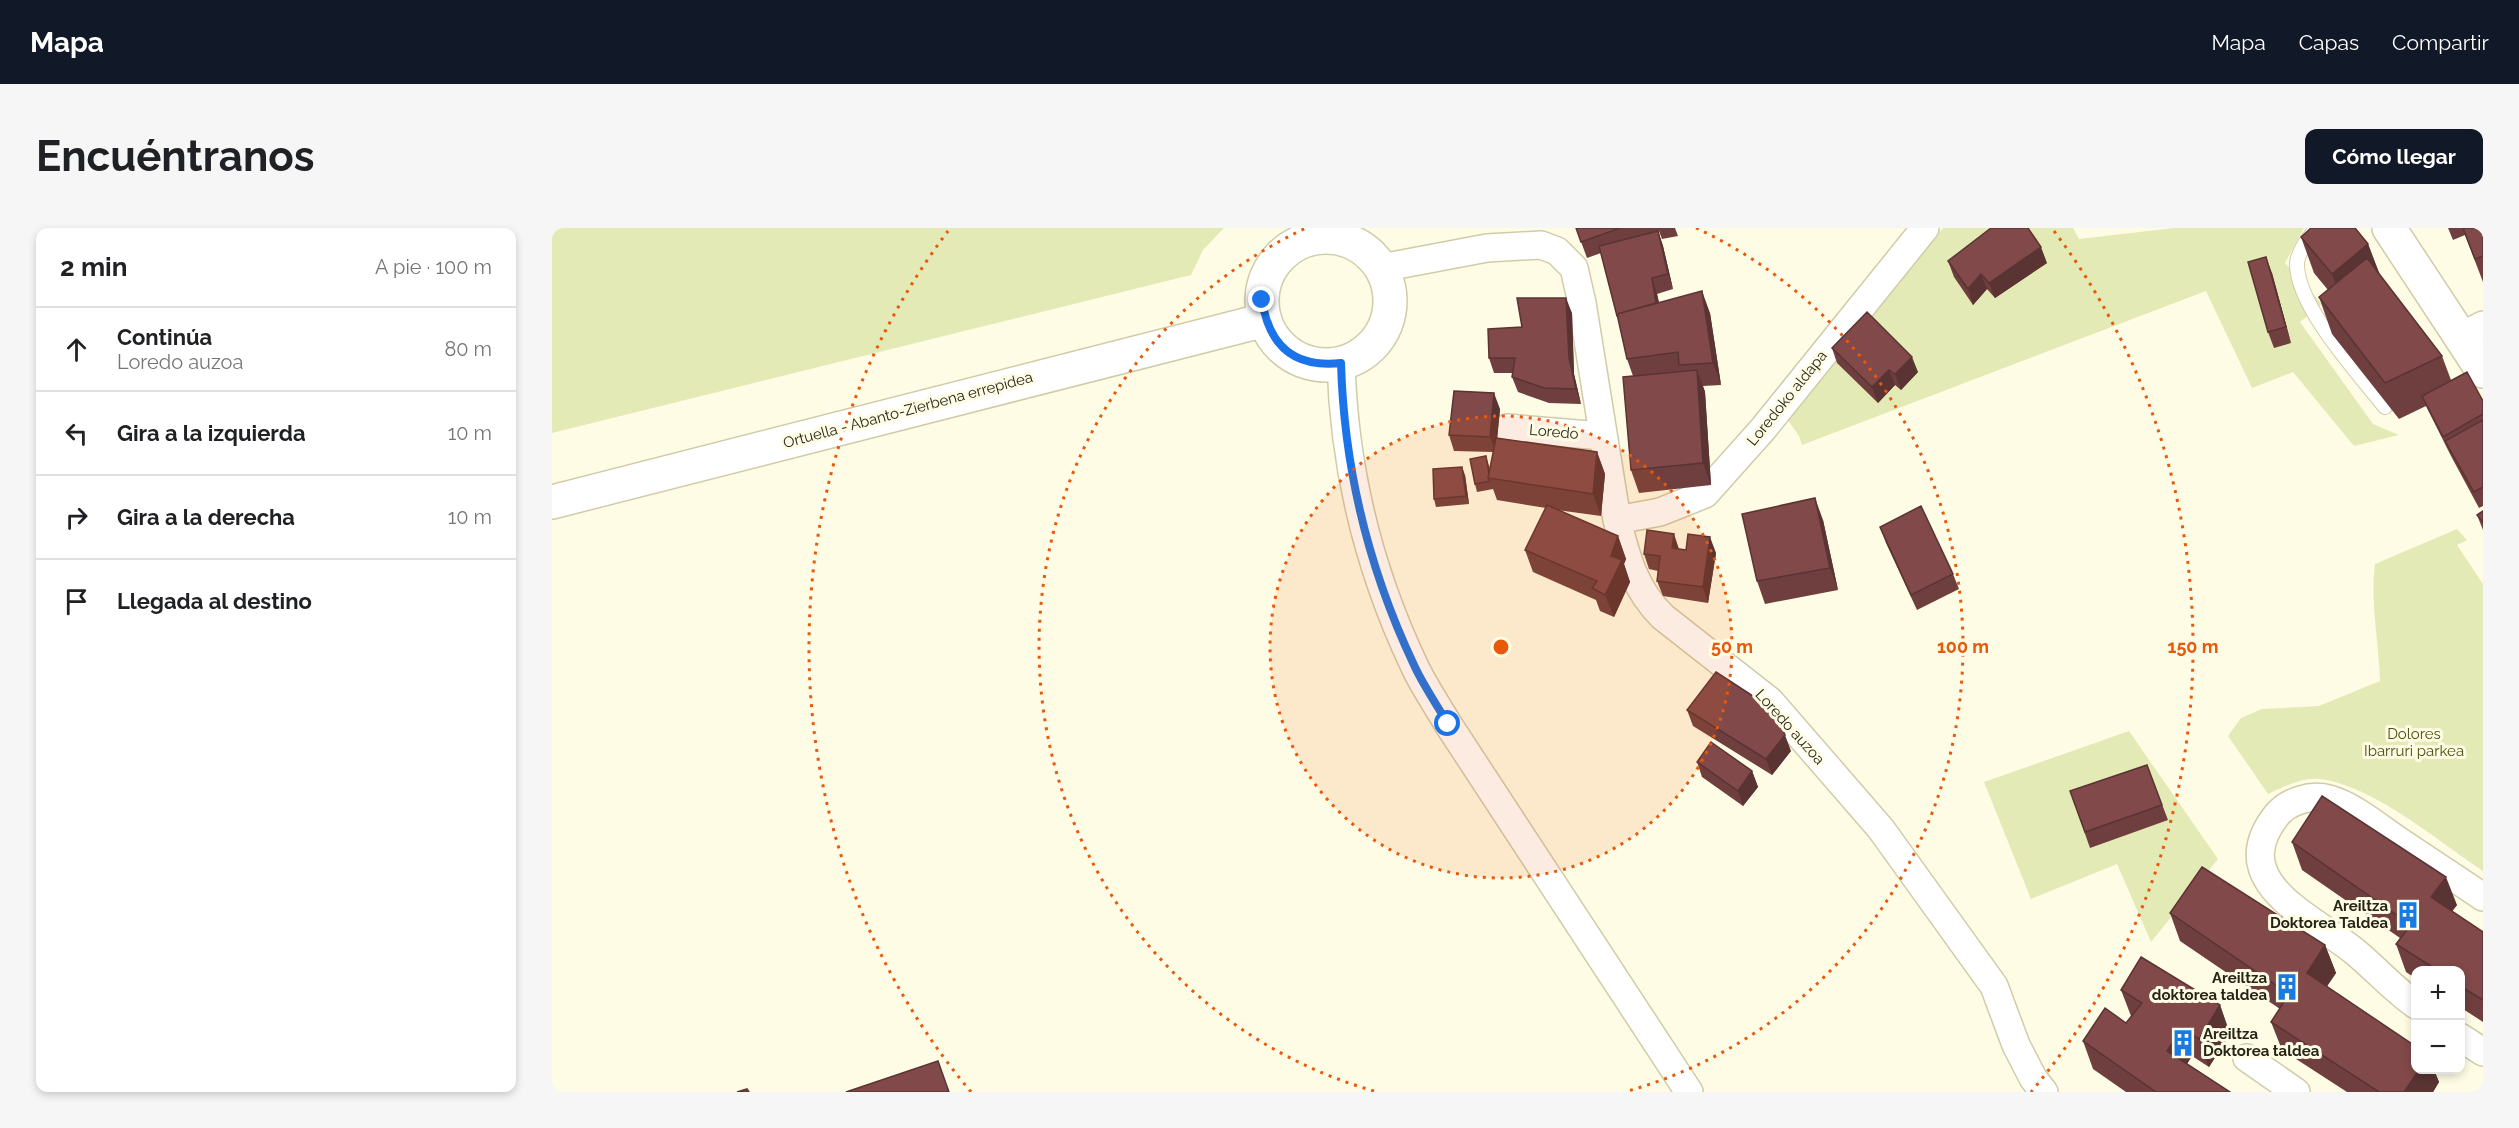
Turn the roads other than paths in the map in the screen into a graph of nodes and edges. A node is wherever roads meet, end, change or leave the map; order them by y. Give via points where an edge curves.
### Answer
1 (1925, 228) edge
2 (2318, 228) edge
3 (2389, 228) edge
4 (1328, 232) edge
5 (1483, 238) edge
6 (1381, 268) junction
7 (1265, 320) junction
8 (2471, 331) edge
9 (1341, 363) junction
10 (2483, 371) edge
11 (2385, 407) edge
12 (1507, 428) dead end
13 (1602, 436) junction
14 (552, 502) edge
15 (1617, 520) junction
16 (2483, 897) edge
17 (2411, 1001) edge
18 (2465, 1040) edge
19 (2483, 1052) edge
20 (2247, 1058) dead end
21 (1689, 1092) edge
22 (2044, 1092) edge
23 (2296, 1092) edge

1 - 15 street, Loredoko aldapa via 1763,429 1705,494 1660,512
2 - 11 lane via 2311,233 2297,261 2305,298
3 - 8 street
4 - 6 street via 1359,246
4 - 7 street via 1290,248 1275,262 1262,300
5 - 6 street, Loredo auzoa
5 - 13 street, Loredo auzoa via 1557,251 1574,268
6 - 9 street via 1389,287 1390,307 1385,326 1367,350
7 - 9 street via 1272,335 1294,357 1309,363
7 - 14 street, Ortuella - Abanto-Zierbena errepidea
8 - 10 street
9 - 21 street via 1345,429 1362,525 1414,665 1448,724
12 - 13 street, Loredo
13 - 15 street, Loredo auzoa
15 - 22 street, Loredo auzoa via 1629,565 1650,604 1770,701 1881,829 1994,986 2016,1045
16 - 17 street via 2361,815 2329,799 2304,798 2283,808 2266,829 2260,851 2263,874 2279,897 2356,952
18 - 19 street
20 - 23 street

